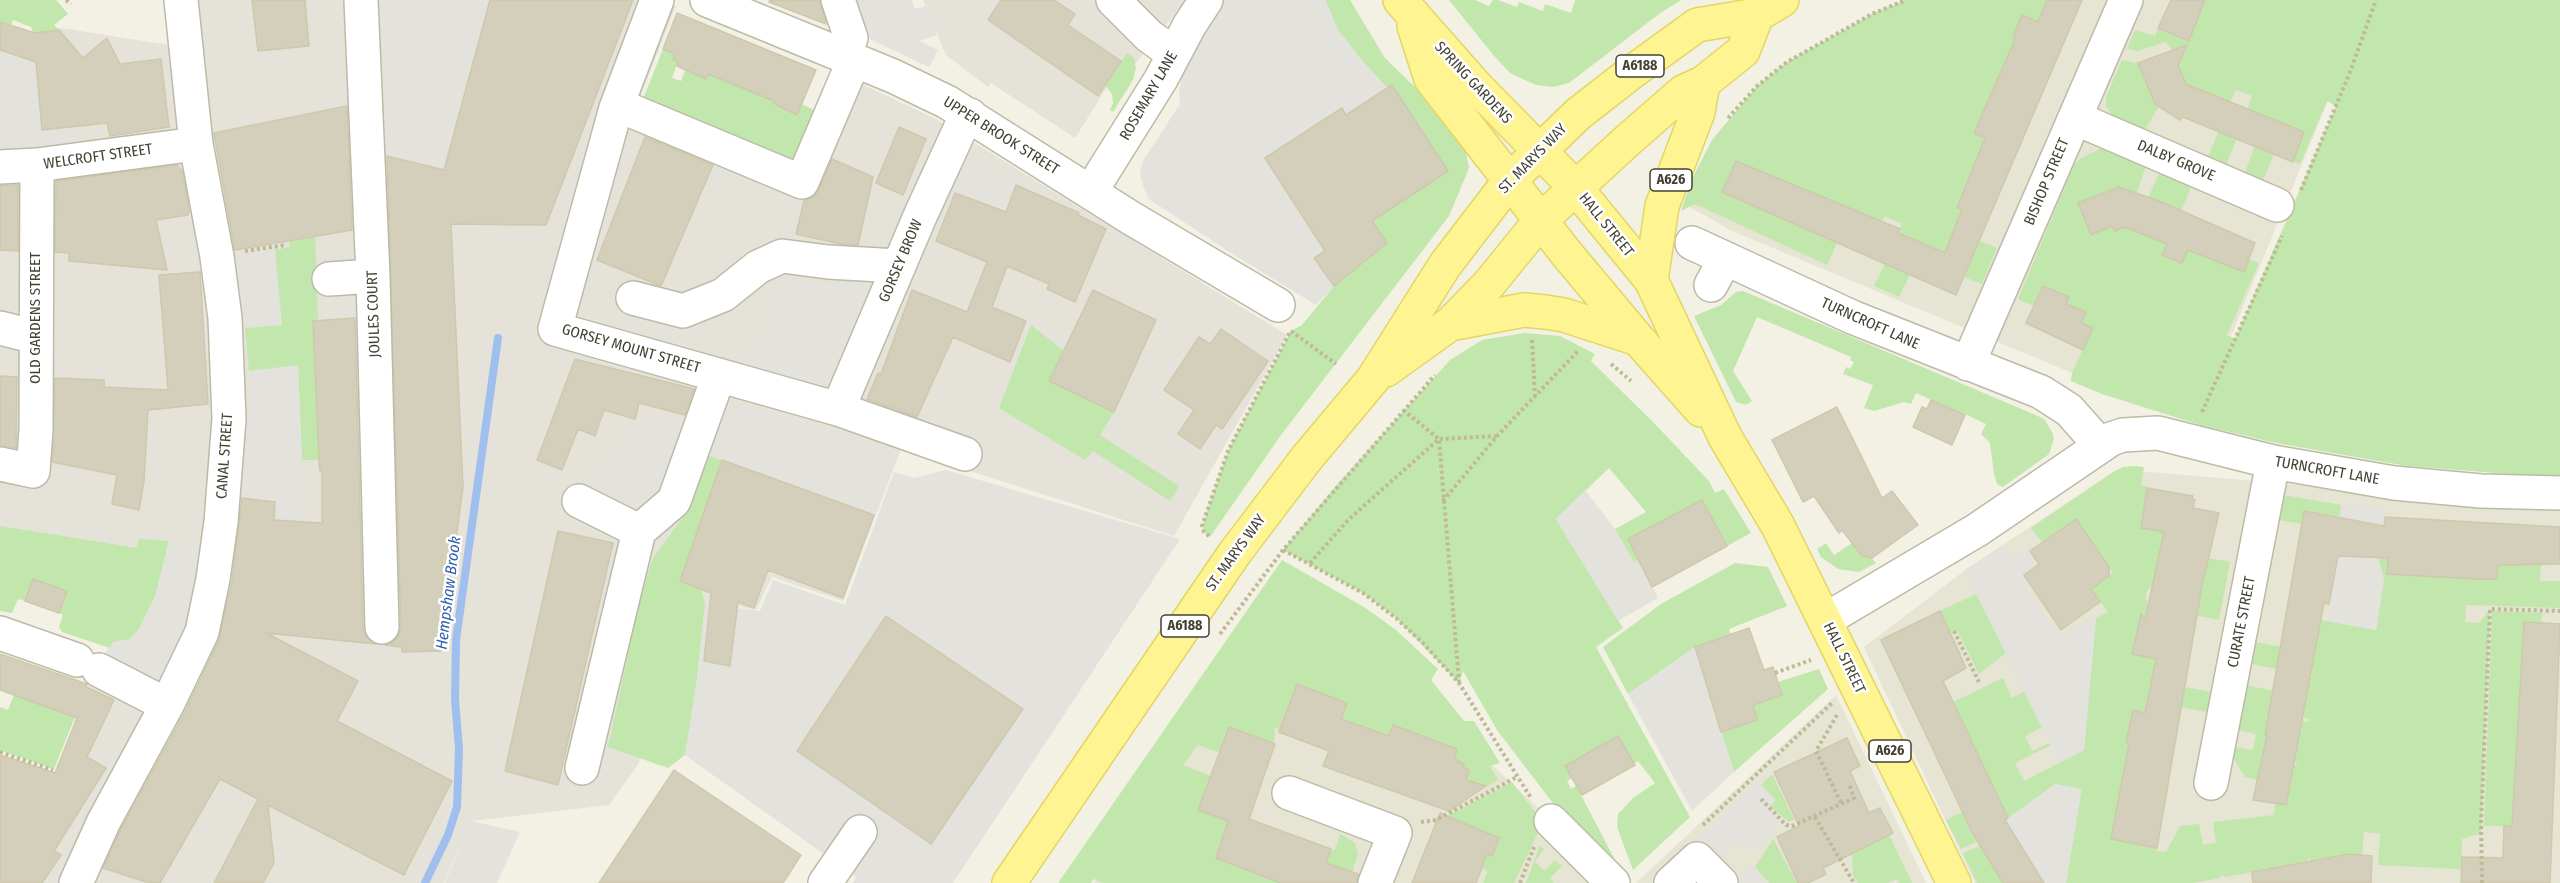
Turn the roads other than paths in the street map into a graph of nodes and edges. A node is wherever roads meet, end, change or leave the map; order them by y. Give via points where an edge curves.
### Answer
1 (181, 0) edge
2 (361, 0) edge
3 (657, 0) edge
4 (707, 0) edge
5 (838, 0) edge
6 (1113, 0) edge
7 (1206, 0) edge
8 (2126, 0) edge
9 (1405, 7) edge
10 (1770, 7) edge
11 (1174, 54) junction
12 (849, 58) junction
13 (1703, 83) junction
14 (616, 108) junction
15 (970, 115) junction
16 (2075, 118) junction
17 (196, 144) junction
18 (1539, 151) junction
19 (36, 165) junction
20 (0, 167) edge
21 (1511, 179) junction
22 (1575, 187) junction
23 (1091, 191) junction
24 (2277, 205) dead end
25 (1541, 220) junction
26 (1692, 243) dead end
27 (898, 266) junction
28 (373, 276) junction
29 (329, 279) dead end
30 (1651, 280) junction
31 (633, 297) dead end
32 (1284, 318) road end
33 (1450, 324) junction
34 (0, 328) edge
35 (36, 338) junction
36 (1638, 339) junction
37 (1968, 364) junction
38 (719, 375) junction
39 (1373, 379) junction
40 (838, 410) junction
41 (1725, 437) junction
42 (2101, 446) junction
43 (965, 454) dead end
44 (2273, 462) junction
45 (0, 464) edge
46 (2560, 493) edge
47 (579, 501) dead end
48 (639, 531) junction
49 (1825, 620) junction
50 (382, 627) dead end
51 (0, 633) edge
52 (167, 705) junction
53 (582, 768) dead end
54 (2211, 783) dead end
55 (1288, 793) dead end
56 (1551, 822) road end
57 (860, 832) dead end
58 (76, 883) edge
59 (825, 883) edge
60 (1009, 883) edge
61 (1375, 883) edge
62 (1613, 883) edge
63 (1671, 883) edge
64 (1721, 883) edge
65 (1954, 883) edge

1 - 17 street, CANAL STREET
2 - 28 street, JOULES COURT
3 - 14 street, GORSEY MOUNT STREET
4 - 12 street, UPPER BROOK STREET
5 - 12 street via 851,38
6 - 11 street via 1149,36
7 - 11 street, ROSEMARY LANE
8 - 16 street, BISHOP STREET
9 - 18 main road, SPRING GARDENS
9 - 21 main road, SPRING GARDENS via 1431,79
10 - 13 main road, ST. MARYS WAY / A6188 via 1743,51
10 - 18 main road, ST. MARYS WAY / A6188 via 1697,25 1578,114
11 - 23 street, ROSEMARY LANE
12 - 14 street via 802,182 632,111
12 - 15 street, UPPER BROOK STREET
13 - 22 main road, ST. MARYS WAY / A6188 via 1683,92
13 - 30 main road, A626 via 1698,112 1662,206
14 - 38 street, GORSEY MOUNT STREET via 555,329
15 - 23 street, UPPER BROOK STREET
15 - 27 street, GORSEY BROW via 960,129
16 - 24 street, DALBY GROVE
16 - 37 street, BISHOP STREET
17 - 19 street, WELCROFT STREET
17 - 52 street, CANAL STREET via 222,298 229,419 221,522 202,632
18 - 21 main road, ST. MARYS WAY / A6188
18 - 22 main road, HALL STREET / A626
19 - 20 street, WELCROFT STREET
19 - 35 street, OLD GARDENS STREET
21 - 25 main road, HALL STREET / A626
21 - 39 main road, ST. MARYS WAY / A6188 via 1445,265
22 - 25 main road, ST. MARYS WAY / A6188
22 - 30 main road, HALL STREET / A626
23 - 32 street, UPPER BROOK STREET
25 - 33 main road, ST. MARYS WAY / A6188 via 1490,285
25 - 36 main road, HALL STREET / A626
26 - 37 street, TURNCROFT LANE via 1718,272 1842,312
27 - 31 street via 782,256 758,267 723,295 683,311
27 - 40 street, GORSEY BROW
28 - 29 street
28 - 50 street, JOULES COURT
30 - 41 main road, HALL STREET / A626
33 - 36 main road, A6188 via 1524,310 1564,315
33 - 39 main road, ST. MARYS WAY / A6188
34 - 35 street
35 - 45 street, OLD GARDENS STREET via 33,471
36 - 41 main road, HALL STREET / A626
37 - 42 street, TURNCROFT LANE via 2057,400
38 - 40 street, GORSEY MOUNT STREET
38 - 48 street via 674,501
39 - 60 main road, ST. MARYS WAY / A6188 via 1234,554
40 - 43 street, GORSEY MOUNT STREET
41 - 49 main road, HALL STREET / A626 via 1754,481
42 - 44 street, TURNCROFT LANE via 2123,435 2149,432
42 - 49 street, TURNCROFT LANE via 1977,530
44 - 46 street, TURNCROFT LANE via 2394,483
44 - 54 street, CURATE STREET
47 - 48 street
48 - 53 street
49 - 65 main road, HALL STREET / A626
51 - 52 street via 88,665
52 - 58 street, CANAL STREET via 104,821
55 - 61 street via 1395,833
56 - 62 street
57 - 59 street
63 - 64 street via 1697,859

